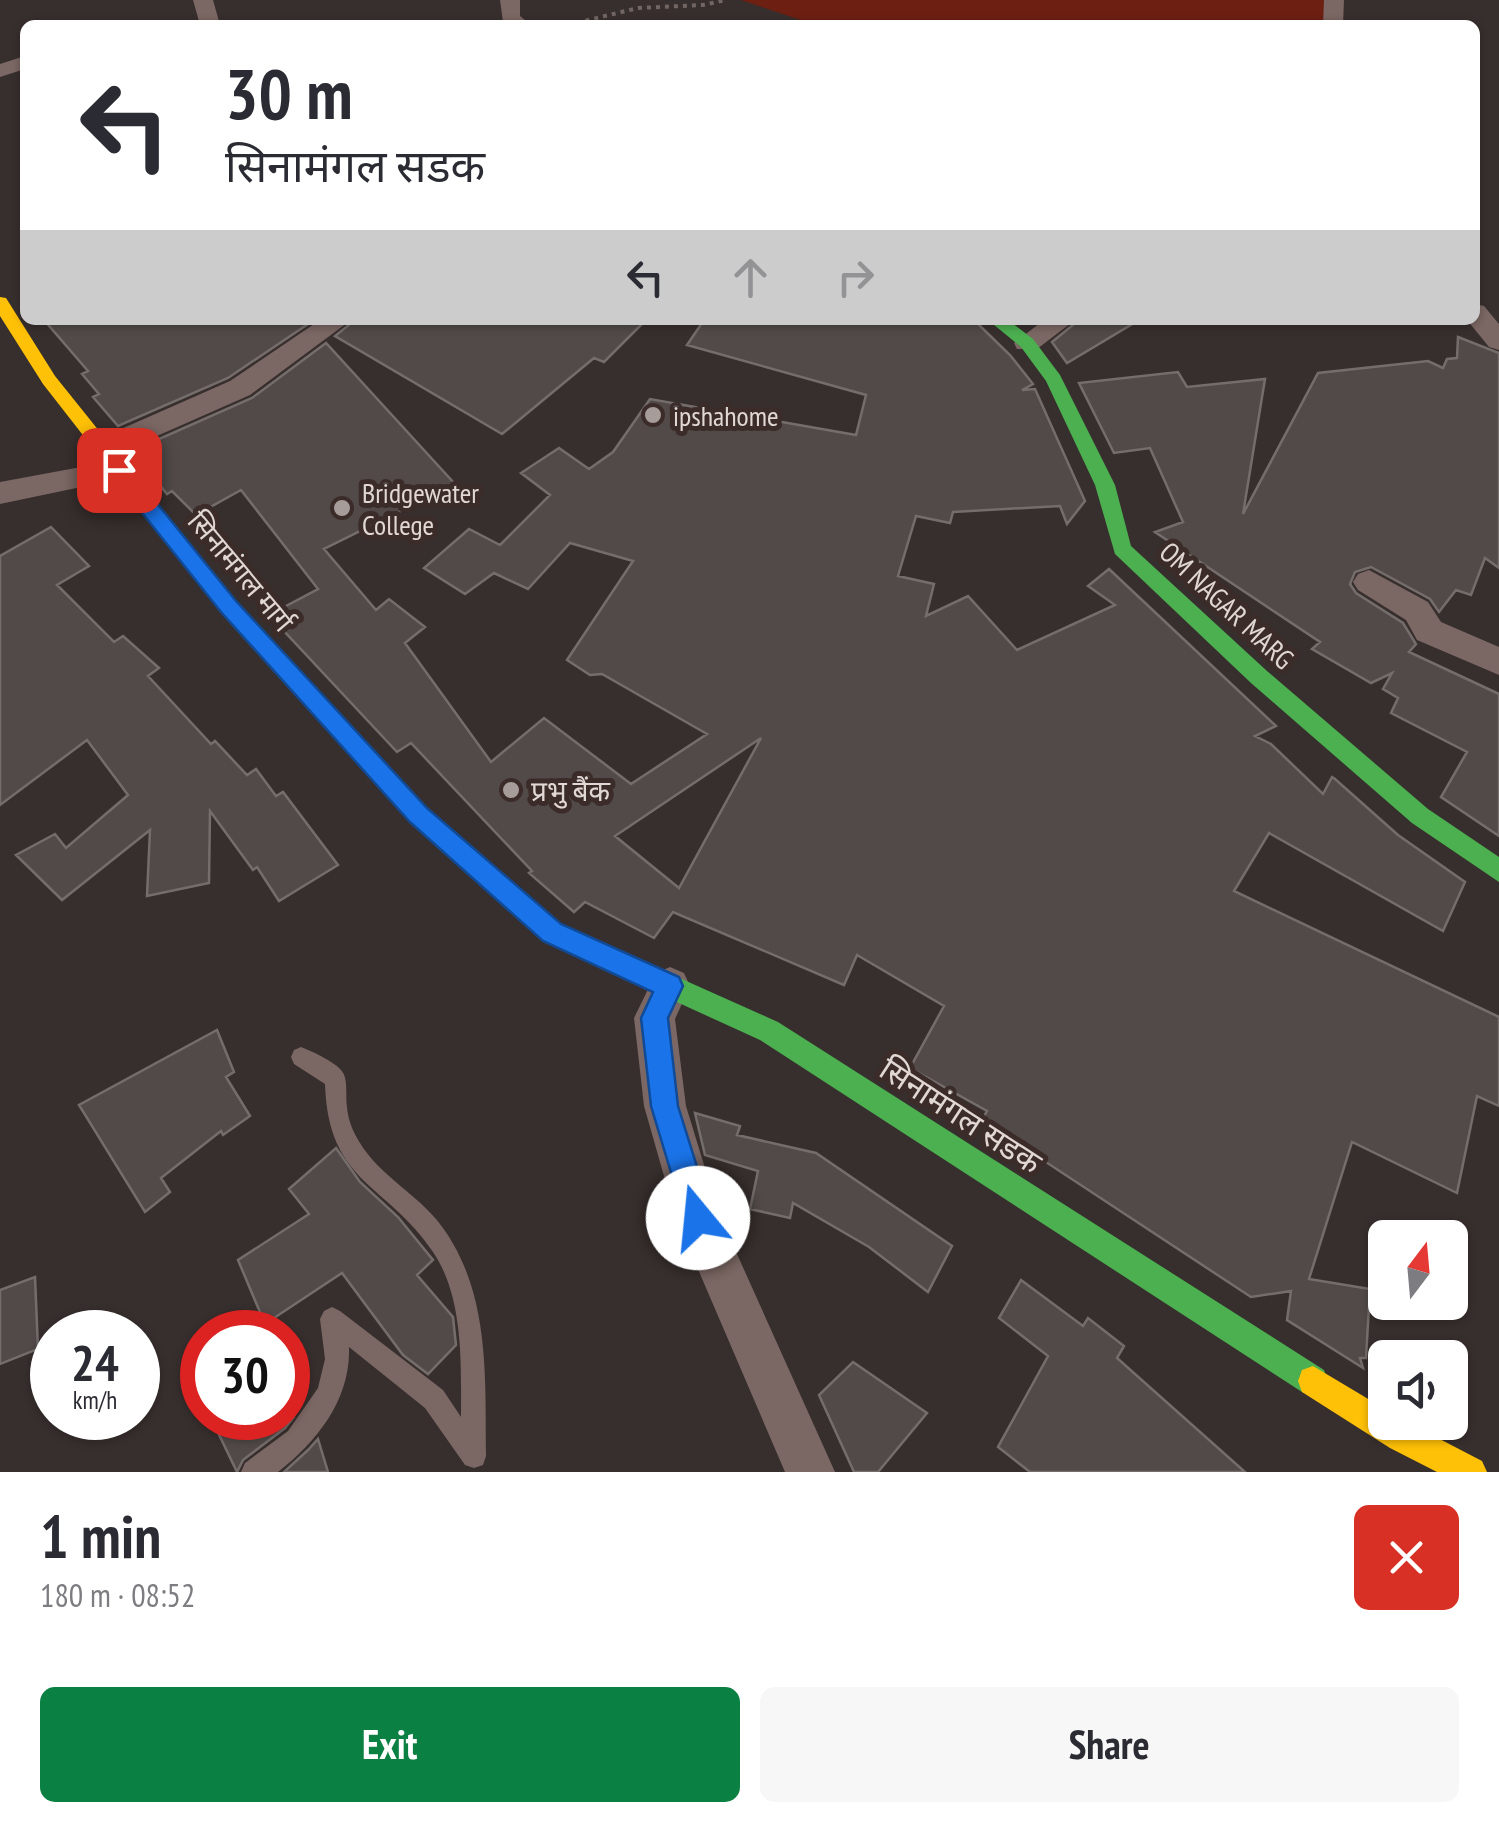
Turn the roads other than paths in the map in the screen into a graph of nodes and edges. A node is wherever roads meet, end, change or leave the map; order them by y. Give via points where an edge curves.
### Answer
1 (0, 302) edge
2 (1480, 318) edge
3 (331, 325) edge
4 (1004, 325) edge
5 (1054, 325) edge
6 (1499, 340) edge
7 (1027, 343) junction
8 (112, 459) junction
9 (0, 493) edge
10 (1368, 582) dead end
11 (1499, 662) edge
12 (418, 815) joint
13 (1499, 871) edge
14 (670, 986) junction
15 (300, 1057) dead end
16 (254, 1472) edge
17 (810, 1472) edge
18 (1470, 1472) edge

1 - 8 main road, सिनामंगल मार्ग via 49,380
2 - 6 street
3 - 8 street via 240,388
4 - 7 main road, OM NAGAR MARG
5 - 7 street
7 - 13 main road, OM NAGAR MARG via 1054,380 1105,485 1122,548 1420,816
8 - 9 street
8 - 12 main road, सिनामंगल मार्ग via 228,607
10 - 11 street via 1417,611 1429,631
12 - 14 main road, सिनामंगल सडक via 552,933
14 - 17 street via 654,1018 664,1106 698,1218
14 - 18 main road, सिनामंगल सडक via 769,1031 1401,1437
15 - 16 lane via 334,1078 333,1109 348,1149 442,1244 461,1285 471,1324 474,1456 434,1399 332,1319 337,1361 314,1424

